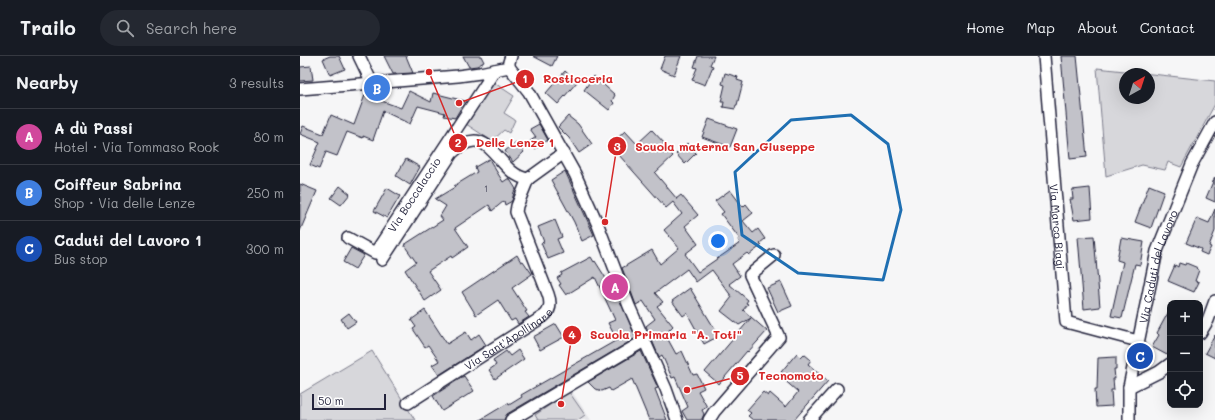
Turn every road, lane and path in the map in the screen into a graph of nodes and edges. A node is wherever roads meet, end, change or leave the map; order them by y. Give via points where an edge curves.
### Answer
1 (358, 56) edge
2 (1044, 56) edge
3 (510, 62) edge
4 (495, 70) junction
5 (372, 83) junction
6 (300, 89) edge
7 (1215, 122) edge
8 (564, 153) junction
9 (528, 178) junction
10 (348, 238) dead end
11 (774, 255) dead end
12 (382, 260) dead end
13 (1215, 300) edge
14 (1203, 328) edge
15 (644, 341) junction
16 (1138, 341) junction
17 (1167, 366) edge
18 (1129, 387) junction
19 (837, 388) dead end
20 (408, 403) dead end
21 (511, 420) edge
22 (677, 420) edge
23 (709, 420) edge
24 (809, 420) edge
25 (1129, 420) edge

1 - 5 street
2 - 16 street, Via Marco Biagi via 1066,322
3 - 4 street
3 - 8 street
4 - 5 street
4 - 10 street, Via Boccalaccio via 375,253
5 - 6 street
7 - 16 street, Via Caduti del Lavoro via 1192,164 1157,251
8 - 9 street
8 - 15 street via 598,225
9 - 12 street via 512,172 483,142 464,143 452,153
9 - 20 street, Via Sant'Apollinare via 516,212 548,294 548,312
11 - 23 street via 750,275 779,337
13 - 14 street
15 - 21 street
15 - 22 street
16 - 18 street, Via Caduti del Lavoro
17 - 18 street
18 - 25 street, Via Caduti del Lavoro
19 - 24 street

